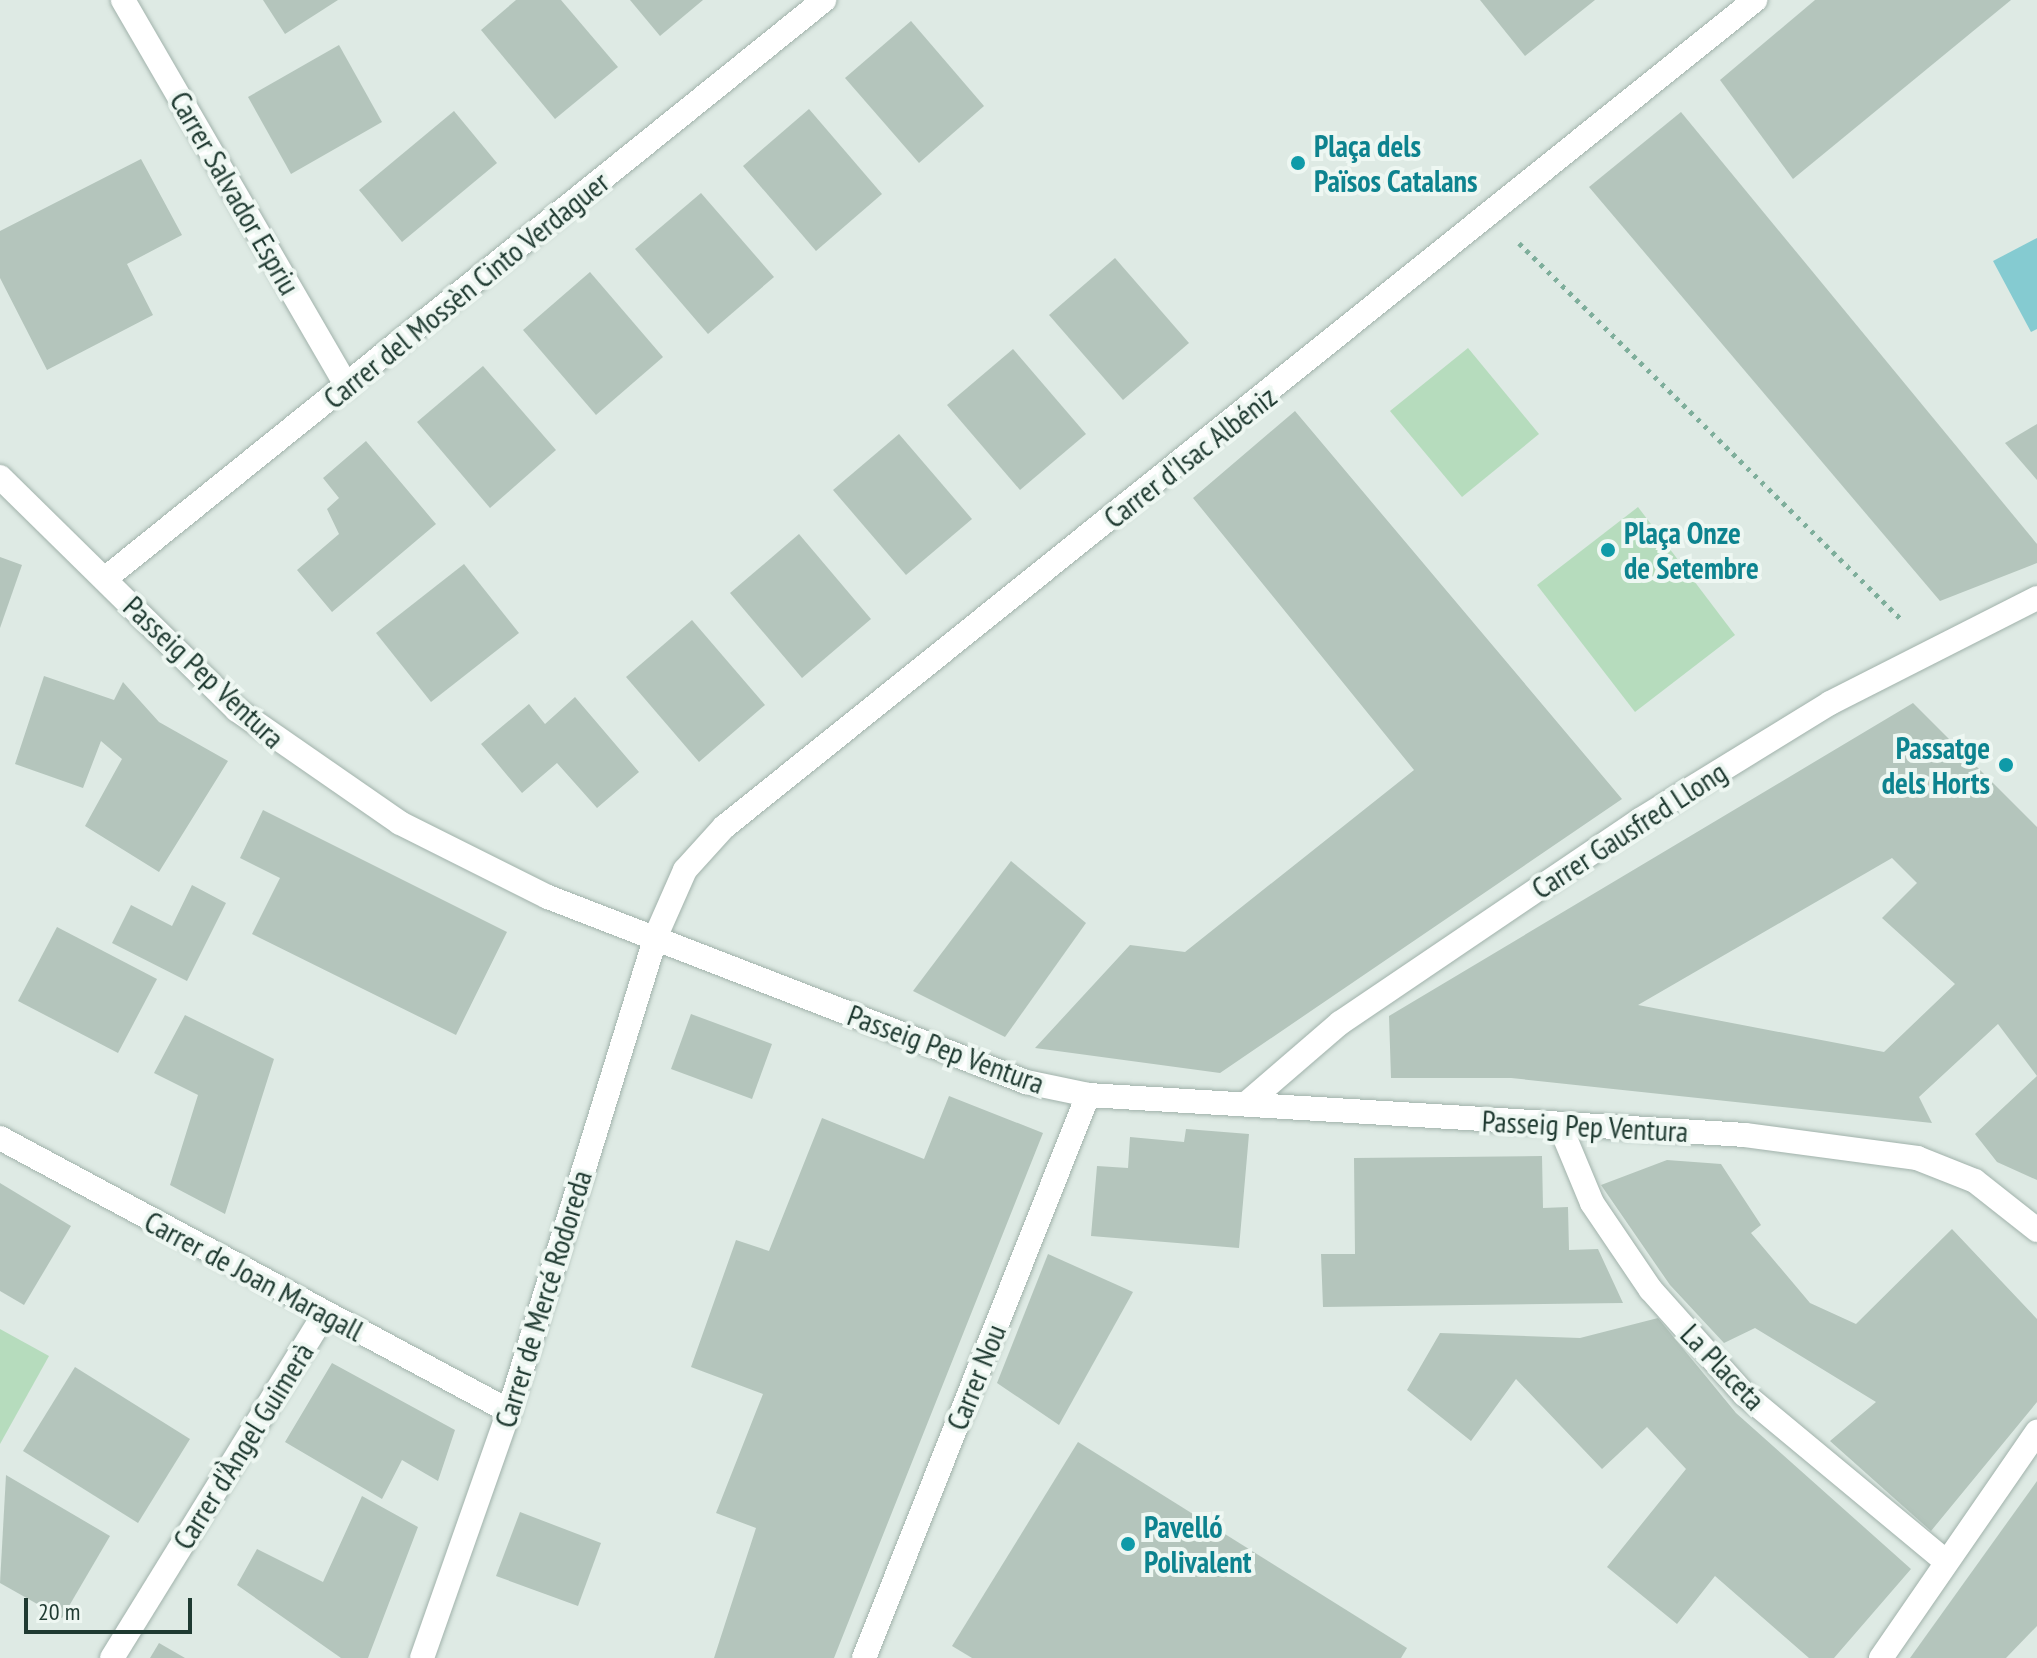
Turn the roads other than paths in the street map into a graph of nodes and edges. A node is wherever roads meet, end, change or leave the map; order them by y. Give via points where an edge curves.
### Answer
1 (123, 0) edge
2 (824, 0) edge
3 (1755, 0) edge
4 (347, 386) junction
5 (0, 477) edge
6 (106, 578) junction
7 (2037, 598) edge
8 (655, 938) junction
9 (1088, 1095) junction
10 (1247, 1103) junction
11 (1560, 1126) junction
12 (0, 1138) edge
13 (2037, 1230) edge
14 (324, 1315) junction
15 (509, 1411) junction
16 (2037, 1432) edge
17 (1944, 1560) junction
18 (112, 1658) edge
19 (422, 1658) edge
20 (864, 1658) edge
21 (1881, 1658) edge

1 - 4 street, Carrer Salvador Espriu
2 - 4 street, Carrer del Mossèn Cinto Verdaguer
3 - 8 street, Carrer d'Isac Albéniz via 724,827 685,870
4 - 6 street, Carrer del Mossèn Cinto Verdaguer
5 - 6 street, Passeig Pep Ventura
6 - 8 street, Passeig Pep Ventura via 237,710 302,761 400,823 548,897
7 - 10 street, Carrer Gausfred Llong via 1830,703 1640,820 1340,1023
8 - 9 street, Passeig Pep Ventura via 1026,1082
8 - 15 street, Carrer de Mercé Rodoreda
9 - 10 street, Passeig Pep Ventura
9 - 20 street, Carrer Nou
10 - 11 street, Passeig Pep Ventura
11 - 13 street, Passeig Pep Ventura via 1745,1135 1917,1158 1975,1181
11 - 17 street, La Placeta via 1592,1203 1651,1290 1744,1394
12 - 14 street, Carrer de Joan Maragall
14 - 15 street, Carrer de Joan Maragall
14 - 18 street, Carrer d'Àngel Guimerà
15 - 19 street, Carrer de Mercé Rodoreda
16 - 17 street
17 - 21 street

